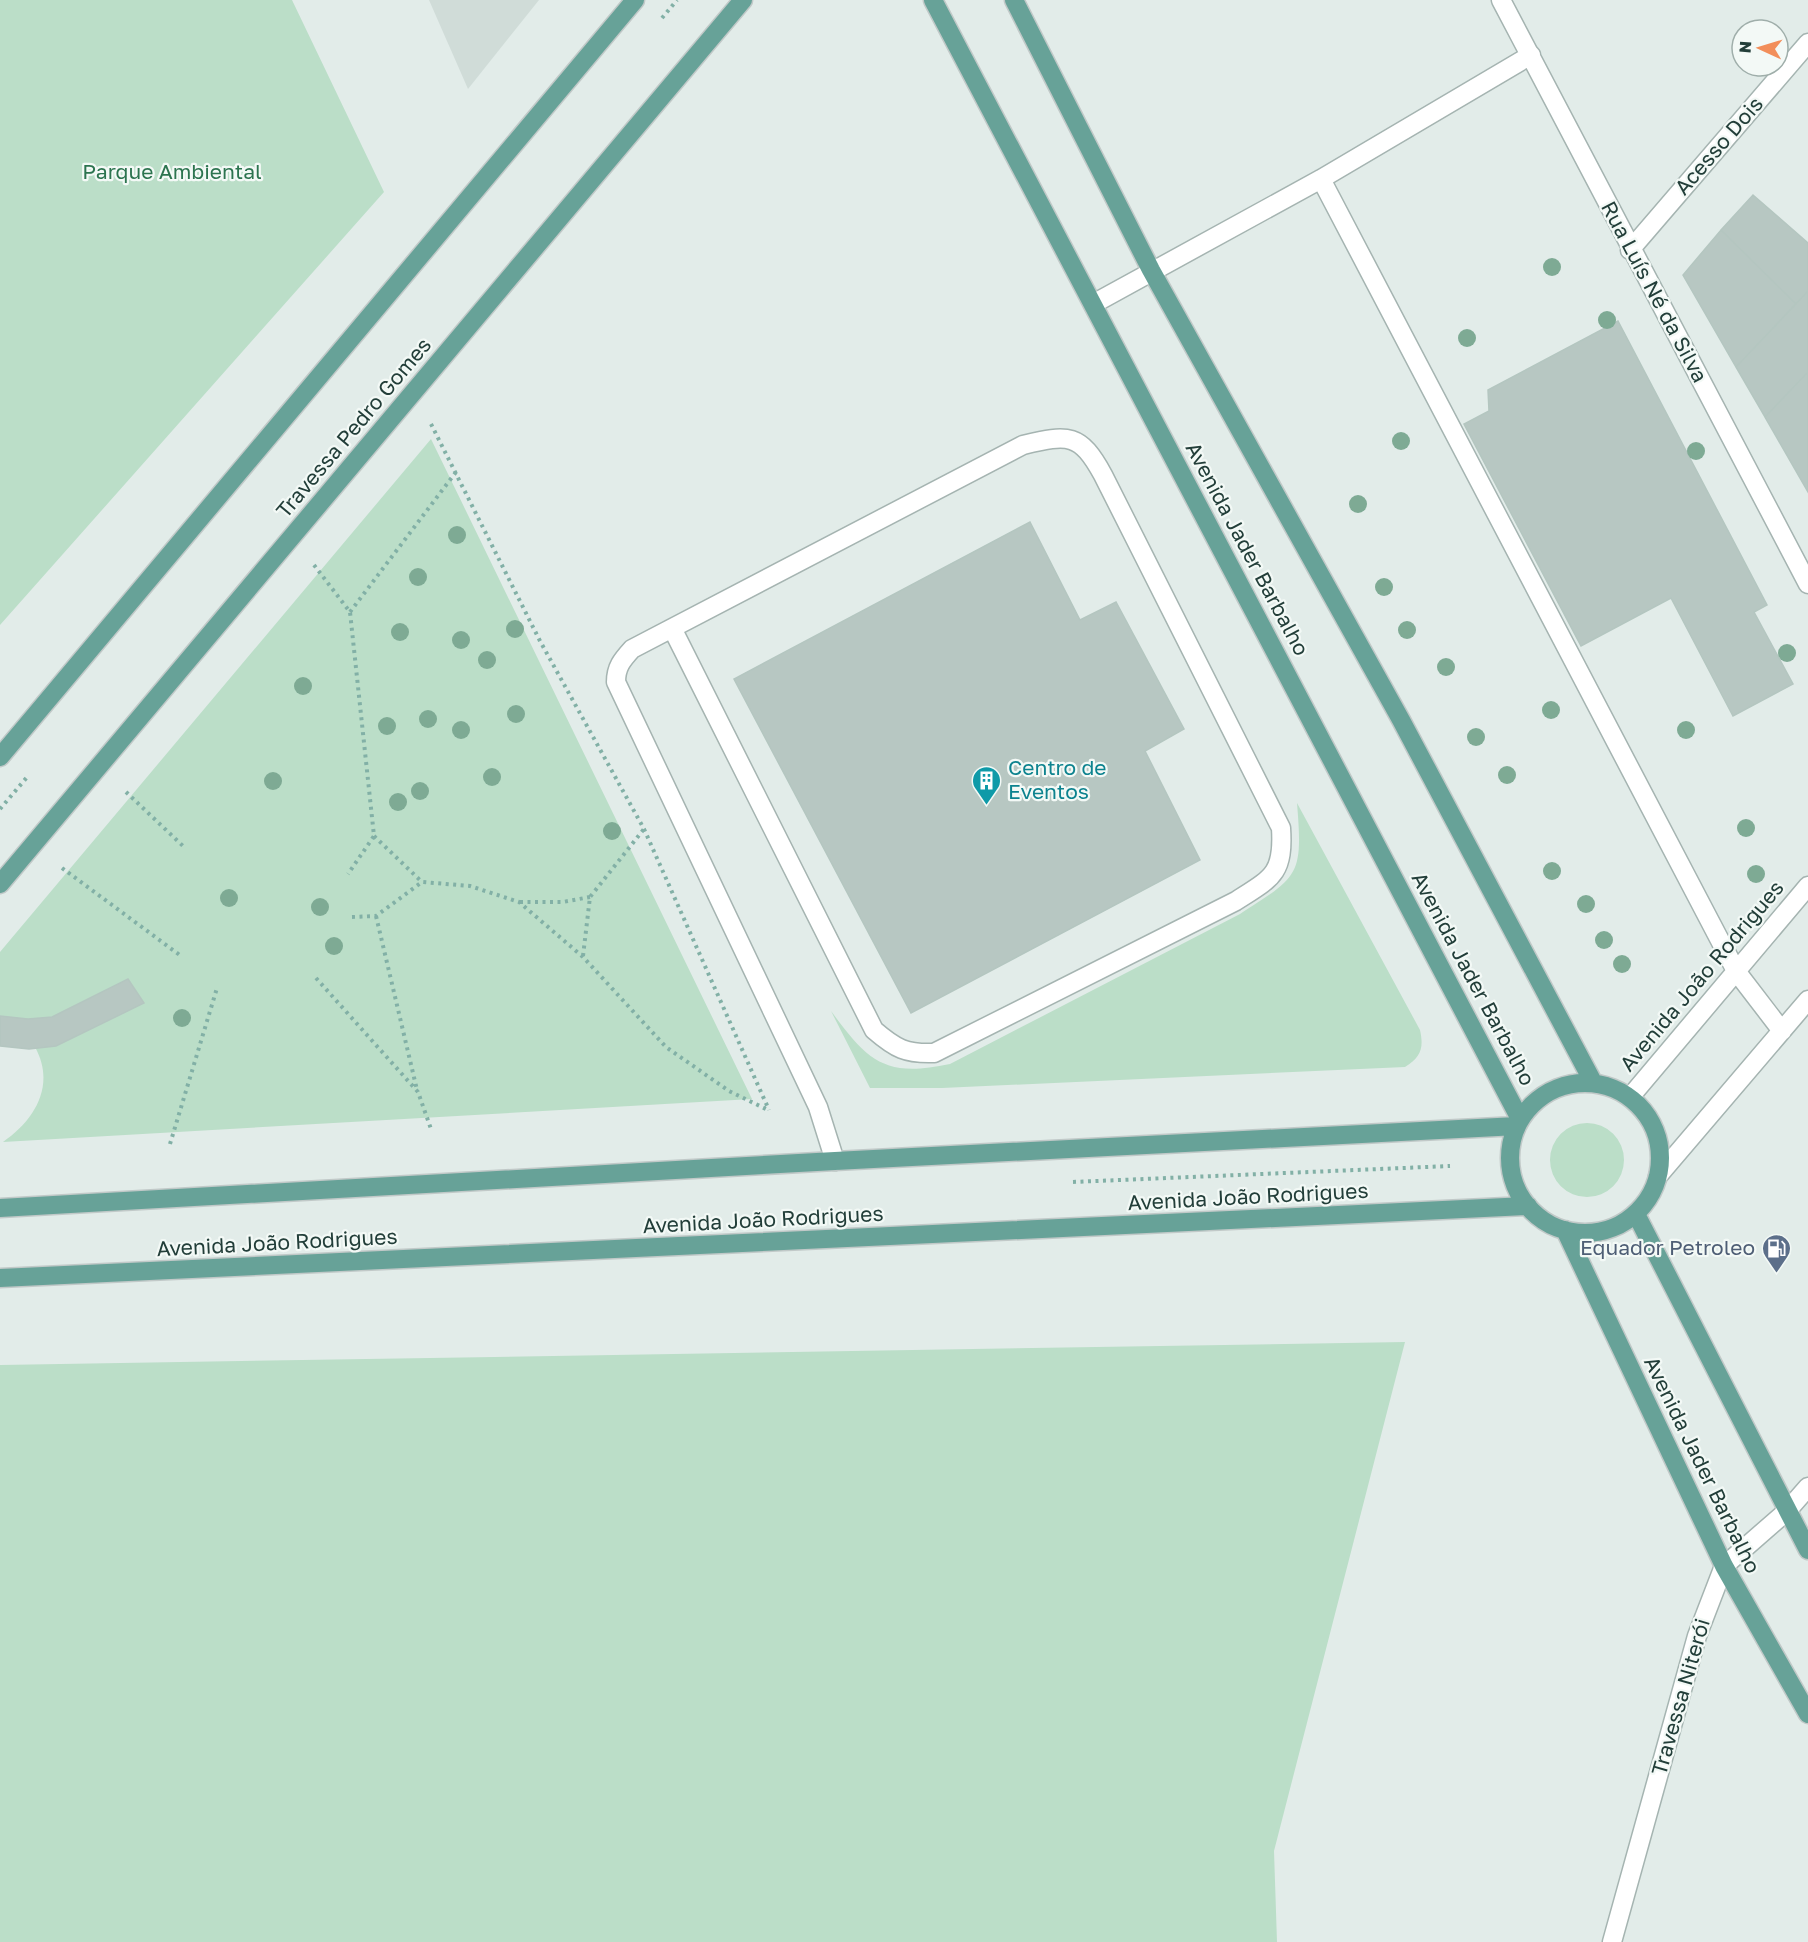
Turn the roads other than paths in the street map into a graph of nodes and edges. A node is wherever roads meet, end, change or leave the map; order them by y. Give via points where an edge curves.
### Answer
1 (635, 0) edge
2 (743, 0) edge
3 (933, 0) edge
4 (1014, 0) edge
5 (1501, 0) edge
6 (1808, 43) edge
7 (1531, 55) junction
8 (1321, 178) junction
9 (1630, 250) junction
10 (1151, 270) junction
11 (1093, 304) junction
12 (1808, 584) edge
13 (673, 630) junction
14 (0, 757) edge
15 (0, 884) edge
16 (1808, 886) edge
17 (1736, 971) junction
18 (1808, 1000) edge
19 (1782, 1031) junction
20 (1593, 1082) junction
21 (1630, 1096) junction
22 (1519, 1122) junction
23 (835, 1161) junction
24 (1658, 1176) junction
25 (1528, 1206) junction
26 (0, 1208) edge
27 (1636, 1214) junction
28 (1565, 1230) junction
29 (0, 1278) edge
30 (1808, 1487) edge
31 (1787, 1511) junction
32 (1808, 1550) edge
33 (1724, 1566) junction
34 (1808, 1714) edge
35 (1612, 1942) edge

1 - 14 main road
2 - 15 main road, Travessa Pedro Gomes
3 - 11 main road, Avenida Jader Barbalho
4 - 10 main road
5 - 7 street, Rua Luís Né da Silva
6 - 9 street, Acesso Dois
7 - 8 street
7 - 9 street, Rua Luís Né da Silva
8 - 10 street
8 - 17 street
9 - 12 street, Rua Luís Né da Silva
10 - 11 street
10 - 20 main road via 1401,720
11 - 22 main road, Avenida Jader Barbalho
13 - 13 street via 1023,445 1051,439 1077,441 1090,451 1273,810 1281,828 1281,861 1271,878 1236,901 934,1053 914,1054 893,1047 874,1030
13 - 23 street via 632,650 621,660 616,682 818,1107
16 - 17 street, Avenida João Rodrigues
17 - 19 street
17 - 21 street, Avenida João Rodrigues
18 - 19 street
19 - 24 street
20 - 21 main road
20 - 22 main road via 1572,1083 1552,1090 1534,1102
21 - 24 main road via 1647,1112 1657,1132 1661,1155
22 - 23 main road
22 - 25 main road via 1511,1147 1511,1168
23 - 26 main road
24 - 27 main road via 1650,1197
25 - 28 main road via 1551,1225
25 - 29 main road, Avenida João Rodrigues
27 - 28 main road via 1603,1232 1583,1234
27 - 31 main road
28 - 33 main road, Avenida Jader Barbalho
30 - 31 street, Travessa Niterói
31 - 32 main road
31 - 33 street, Travessa Niterói
33 - 34 main road, Avenida Jader Barbalho
33 - 35 street, Travessa Niterói via 1697,1636

